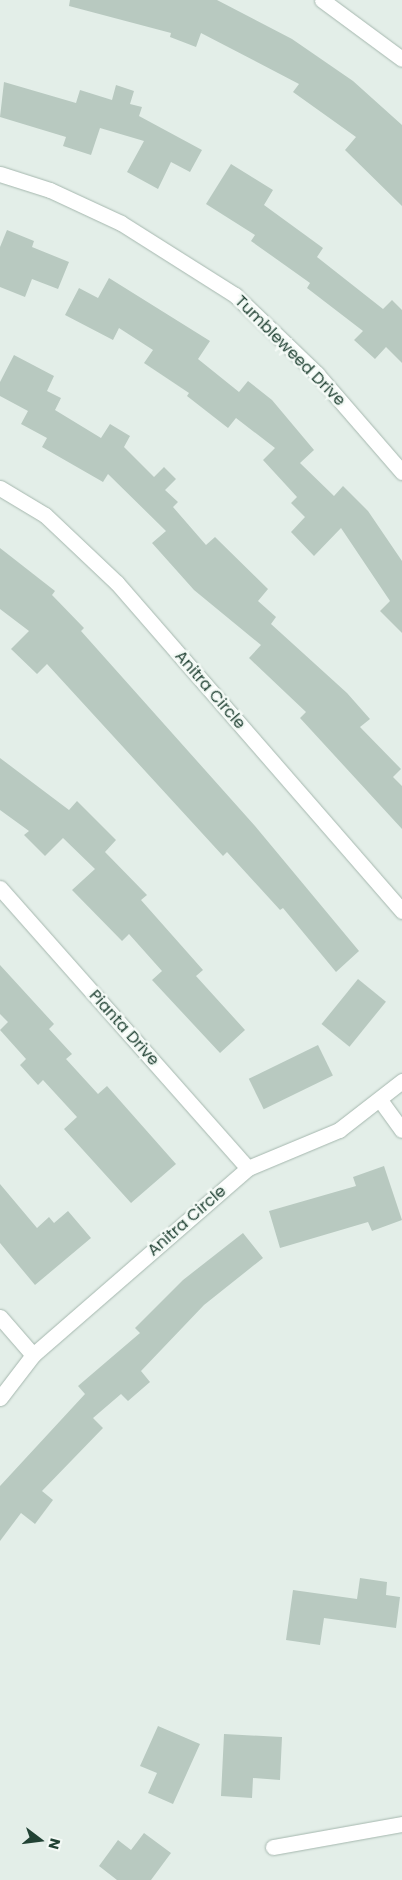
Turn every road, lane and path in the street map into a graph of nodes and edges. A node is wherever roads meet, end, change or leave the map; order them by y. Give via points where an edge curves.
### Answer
1 (322, 0) edge
2 (402, 59) edge
3 (0, 174) edge
4 (402, 472) edge
5 (0, 488) edge
6 (0, 888) edge
7 (402, 911) edge
8 (402, 1081) edge
9 (380, 1100) junction
10 (402, 1130) edge
11 (248, 1168) junction
12 (0, 1317) edge
13 (32, 1355) junction
14 (0, 1398) edge
15 (402, 1824) edge
16 (273, 1847) dead end

1 - 2 street
3 - 4 street, Tumbleweed Drive via 50,190 121,223 235,295 317,374
5 - 7 street, Anitra Circle via 45,515 117,583
6 - 11 street, Pianta Drive
8 - 9 street, Anitra Circle
9 - 10 street
9 - 11 street, Anitra Circle via 339,1130
11 - 13 street, Anitra Circle
12 - 13 street
13 - 14 street, Anitra Circle
15 - 16 street

